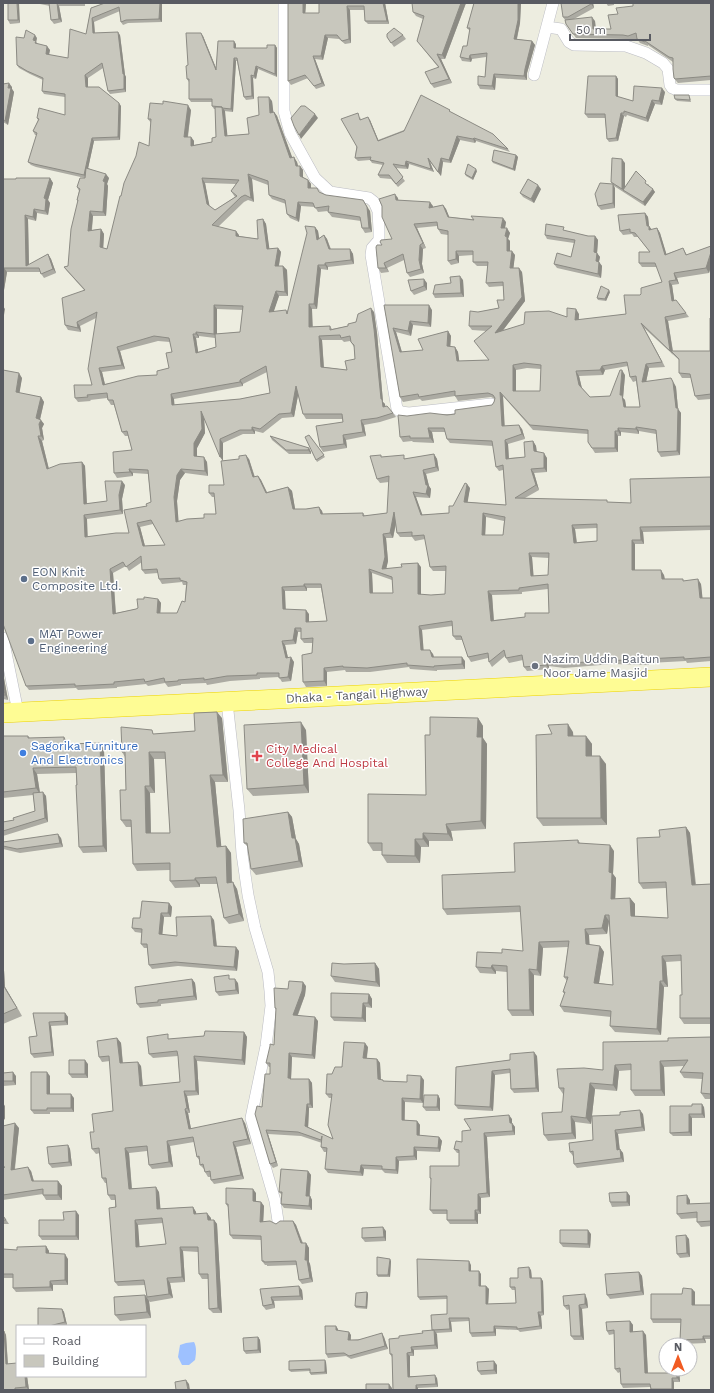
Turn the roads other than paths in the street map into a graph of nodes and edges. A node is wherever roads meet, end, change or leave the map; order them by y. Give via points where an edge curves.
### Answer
1 (284, 3) edge
2 (553, 3) edge
3 (547, 26) junction
4 (534, 75) dead end
5 (711, 90) edge
6 (491, 404) edge
7 (3, 638) edge
8 (711, 677) edge
9 (227, 702) junction
10 (10, 712) edge
11 (278, 1221) edge

1 - 6 street via 284,111 290,133 315,178 330,192 369,198 378,211 379,240 372,248 371,255 397,409 409,413
2 - 3 street
3 - 4 street
3 - 5 street via 561,29 574,46 626,46 646,53 663,63 668,69 670,85 677,90
7 - 10 street
8 - 9 highway, Dhaka - Tangail Highway
9 - 10 highway, Dhaka - Tangail Highway
9 - 11 street via 242,854 248,895 268,972 271,1006 266,1046 251,1118 275,1201

